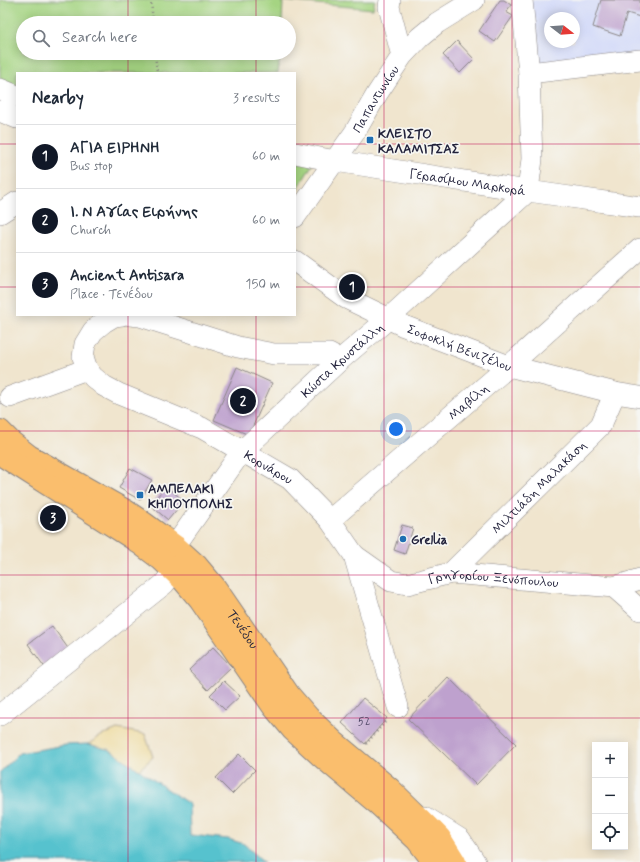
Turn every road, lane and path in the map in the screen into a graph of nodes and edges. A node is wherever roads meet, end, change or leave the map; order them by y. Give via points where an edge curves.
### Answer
1 (151, 0) edge
2 (390, 0) edge
3 (474, 0) edge
4 (522, 0) edge
5 (152, 16) edge
6 (402, 56) junction
7 (156, 60) edge
8 (640, 60) edge
9 (157, 72) edge
10 (529, 73) junction
11 (0, 89) edge
12 (16, 96) edge
13 (0, 111) edge
14 (16, 118) edge
15 (296, 153) edge
16 (334, 161) junction
17 (528, 191) junction
18 (16, 203) edge
19 (640, 207) edge
20 (0, 213) edge
21 (296, 216) edge
22 (640, 249) edge
23 (296, 262) edge
24 (114, 316) edge
25 (140, 316) edge
26 (157, 318) edge
27 (388, 320) junction
28 (340, 360) junction
29 (508, 366) junction
30 (87, 369) junction
31 (615, 393) junction
32 (10, 397) dead end
33 (640, 397) edge
34 (3, 449) edge
35 (242, 451) junction
36 (330, 520) junction
37 (175, 546) junction
38 (354, 555) junction
39 (451, 573) junction
40 (169, 577) junction
41 (640, 579) edge
42 (614, 587) junction
43 (640, 610) edge
44 (398, 707) joint
45 (0, 715) edge
46 (354, 758) junction
47 (410, 808) junction
48 (434, 862) edge
49 (455, 862) edge
50 (475, 862) edge

1 - 5 path
2 - 6 street
3 - 6 street, Παπαντωνίου via 436,23
4 - 10 street
6 - 16 street, Παπαντωνίου
7 - 9 path
8 - 10 street
10 - 17 street via 532,159
11 - 12 street
13 - 14 street
15 - 16 street, Γερασίμου Μαρκορά
16 - 17 street, Γερασίμου Μαρκορά
16 - 21 street, Παπαντωνίου
17 - 19 street, Γερασίμου Μαρκορά
17 - 27 street, Κώστα Κρυστάλλη
18 - 20 street
22 - 29 street, Μαβίλη
23 - 27 street, Σοφοκλή Βενιζέλου via 346,298
24 - 30 street via 93,331 85,344 83,357
25 - 26 street
26 - 28 street via 238,347 274,354 329,354
27 - 28 street, Κώστα Κρυστάλλη
27 - 29 street, Σοφοκλή Βενιζέλου
28 - 35 street, Κώστα Κρυστάλλη
29 - 31 street, Σοφοκλή Βενιζέλου
29 - 36 street, Μαβίλη
30 - 32 street
30 - 35 street, Κορνάρου via 104,386 119,394 202,428
31 - 33 street, Σοφοκλή Βενιζέλου
31 - 39 street, Μιλτιάδη Μαλακάση via 600,425
34 - 37 main road, Τενέδου via 29,456 126,511
34 - 40 main road, Τενέδου via 146,547 162,560
35 - 36 street, Κορνάρου via 290,479
35 - 37 street, Κώστα Κρυστάλλη
36 - 38 street, Κορνάρου
37 - 40 street
37 - 46 main road, Τενέδου via 214,586 289,695 309,718
38 - 39 street, Γρηγορίου Ξενόπουλου via 391,581 407,584
38 - 44 street, Κορνάρου
39 - 42 street, Γρηγορίου Ξενόπουλου
40 - 45 street
40 - 48 main road, Τενέδου via 183,580 200,600 273,706 293,730 417,840
41 - 42 street, Γρηγορίου Ξενόπουλου
42 - 43 street
44 - 46 path
46 - 47 main road, Τενέδου
47 - 49 main road, Τενέδου via 440,838
47 - 50 street via 460,839

